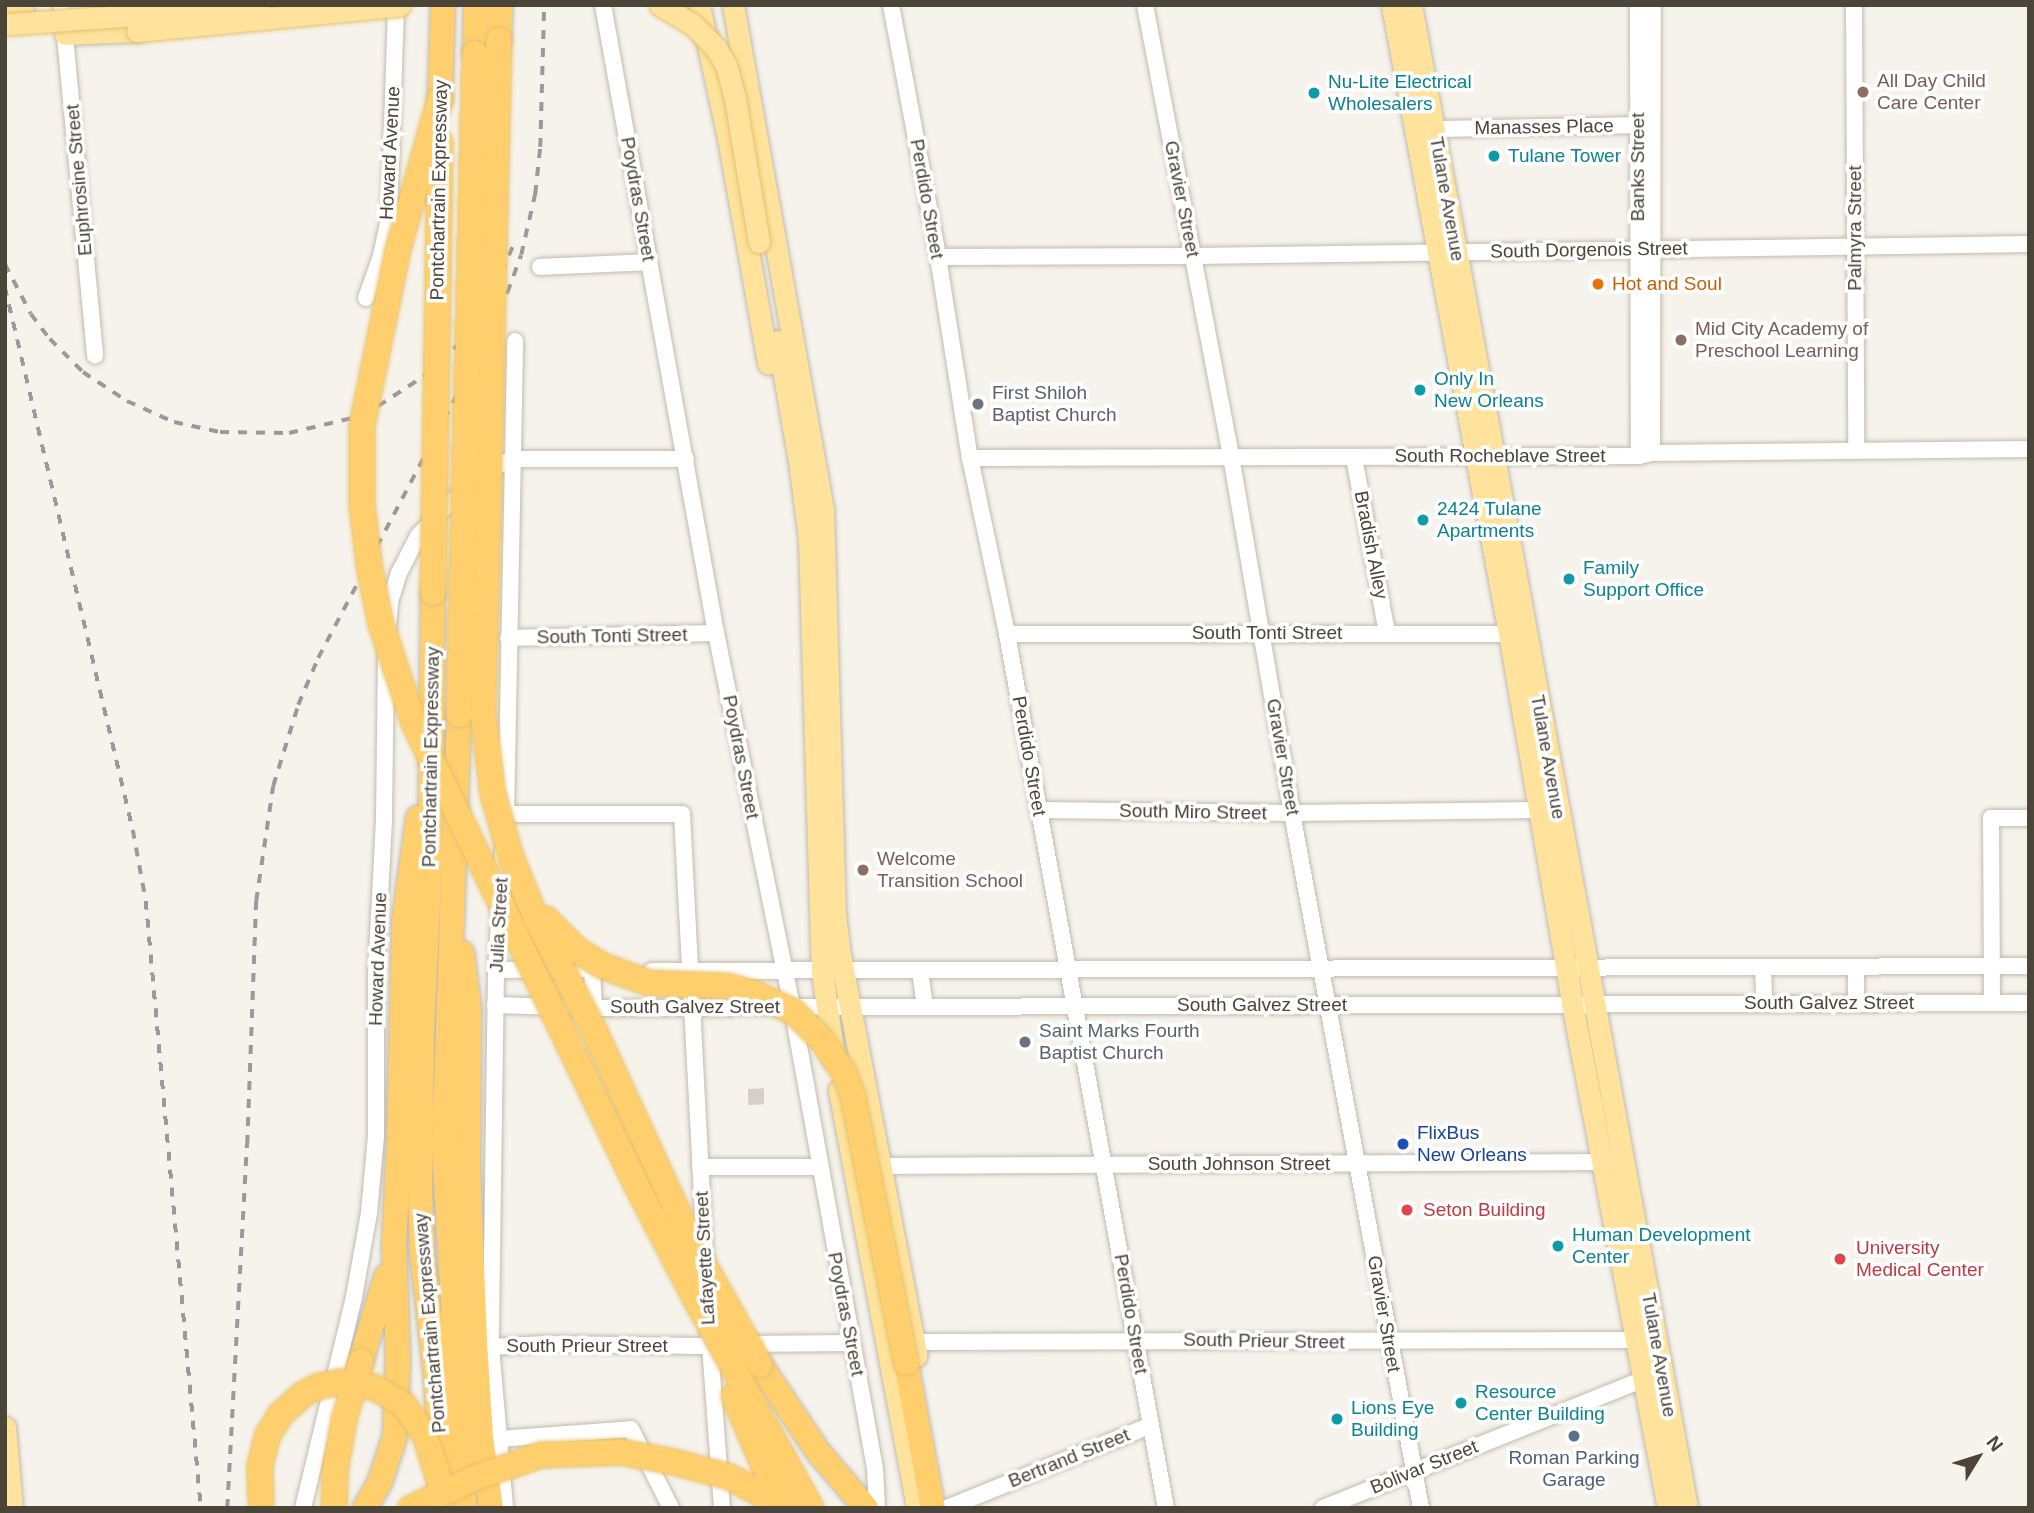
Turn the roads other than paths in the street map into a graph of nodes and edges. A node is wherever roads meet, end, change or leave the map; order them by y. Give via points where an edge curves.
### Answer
1 (170, 5) edge
2 (267, 5) edge
3 (398, 5) edge
4 (443, 5) edge
5 (476, 5) edge
6 (500, 5) edge
7 (603, 5) edge
8 (660, 5) edge
9 (699, 5) edge
10 (733, 5) edge
11 (891, 5) edge
12 (1145, 5) edge
13 (1392, 5) edge
14 (1411, 5) edge
15 (1638, 5) edge
16 (1653, 5) edge
17 (1854, 5) edge
18 (67, 7) edge
19 (8, 17) edge
20 (65, 34) junction
21 (440, 99) junction
22 (1646, 125) junction
23 (1435, 129) junction
24 (1854, 244) junction
25 (2029, 244) edge
26 (1646, 249) junction
27 (1447, 252) junction
28 (1194, 256) junction
29 (939, 257) junction
30 (649, 262) junction
31 (540, 267) dead end
32 (366, 298) dead end
33 (515, 341) dead end
34 (95, 355) dead end
35 (2029, 449) edge
36 (1856, 450) junction
37 (1646, 454) junction
38 (1231, 456) junction
39 (1483, 456) junction
40 (970, 458) junction
41 (1354, 458) junction
42 (512, 459) junction
43 (686, 459) junction
44 (809, 539) junction
45 (1387, 632) junction
46 (716, 633) junction
47 (1007, 634) junction
48 (1262, 634) junction
49 (1518, 634) junction
50 (508, 638) junction
51 (432, 713) junction
52 (1038, 810) junction
53 (1548, 810) junction
54 (1292, 813) junction
55 (506, 814) junction
56 (2029, 818) edge
57 (454, 888) junction
58 (525, 893) junction
59 (2029, 966) edge
60 (1763, 967) junction
61 (1856, 967) junction
62 (1992, 967) junction
63 (1576, 968) junction
64 (496, 970) junction
65 (592, 970) junction
66 (1069, 970) junction
67 (1321, 970) junction
68 (833, 971) junction
69 (920, 971) junction
70 (664, 972) junction
71 (688, 972) junction
72 (785, 972) junction
73 (1764, 1002) junction
74 (1583, 1003) junction
75 (1856, 1003) junction
76 (1992, 1003) junction
77 (2029, 1003) edge
78 (495, 1005) junction
79 (1329, 1005) junction
80 (925, 1006) junction
81 (1076, 1006) junction
82 (662, 1007) junction
83 (690, 1007) junction
84 (792, 1007) junction
85 (826, 1007) junction
86 (850, 1007) junction
87 (594, 1008) junction
88 (434, 1036) junction
89 (1614, 1162) junction
90 (1104, 1164) junction
91 (1358, 1164) junction
92 (882, 1166) junction
93 (700, 1167) junction
94 (818, 1167) junction
95 (854, 1167) junction
96 (394, 1246) junction
97 (695, 1298) junction
98 (1135, 1339) junction
99 (1646, 1340) junction
100 (1389, 1342) junction
101 (851, 1343) junction
102 (710, 1346) junction
103 (491, 1347) junction
104 (910, 1353) junction
105 (1642, 1380) junction
106 (1151, 1425) junction
107 (5, 1427) edge
108 (499, 1439) junction
109 (1414, 1470) junction
110 (443, 1500) edge
111 (261, 1506) edge
112 (304, 1506) edge
113 (12, 1508) edge
114 (334, 1508) edge
115 (365, 1508) edge
116 (411, 1508) edge
117 (465, 1508) edge
118 (491, 1508) edge
119 (505, 1508) edge
120 (671, 1508) edge
121 (722, 1508) edge
122 (784, 1508) edge
123 (811, 1508) edge
124 (866, 1508) edge
125 (877, 1508) edge
126 (917, 1508) edge
127 (933, 1508) edge
128 (946, 1508) edge
129 (1166, 1508) edge
130 (1323, 1508) edge
131 (1421, 1508) edge
132 (1668, 1508) edge
133 (1687, 1508) edge

1 - 18 street
2 - 19 main road, bridge
3 - 20 main road, bridge via 137,32
3 - 32 street, Howard Avenue via 389,218
4 - 21 highway, Pontchartrain Expressway
5 - 57 highway, Pontchartrain Expressway, bridge
6 - 58 highway, bridge via 483,714 493,794
7 - 30 street, Poydras Street
8 - 44 main road, bridge via 692,24 726,65 799,461
9 - 44 main road via 770,373
10 - 68 main road, Poydras Street via 823,510
11 - 29 street, Perdido Street
12 - 28 street, Gravier Street
13 - 27 main road, Tulane Avenue
14 - 23 main road, Tulane Avenue
15 - 22 street, Banks Street
16 - 22 street, Banks Street
17 - 24 street, Palmyra Street
18 - 19 main road
18 - 20 street, Euphrosine Street
20 - 34 street, Euphrosine Street
21 - 51 highway, Pontchartrain Expressway, bridge
21 - 97 highway, bridge via 398,249 362,426 362,506 373,583 403,697 419,734
22 - 23 street, Manasses Place
22 - 26 street, Banks Street
23 - 27 main road, Tulane Avenue
24 - 25 street, South Dorgenois Street
24 - 26 street, South Dorgenois Street
24 - 36 street, Palmyra Street
26 - 27 street, South Dorgenois Street
26 - 37 street, Banks Street
27 - 28 street, South Dorgenois Street
27 - 39 main road, Tulane Avenue
28 - 29 street, South Dorgenois Street
28 - 38 street, Gravier Street
29 - 40 street, Perdido Street
30 - 31 street
30 - 43 street, Poydras Street
33 - 42 street, Julia Street
35 - 36 street, South Rocheblave Street
36 - 37 street, South Rocheblave Street
37 - 39 street, South Rocheblave Street
38 - 40 street, South Rocheblave Street
38 - 41 street, South Rocheblave Street
38 - 48 street, Gravier Street
39 - 41 street, South Rocheblave Street
39 - 49 main road, Tulane Avenue
40 - 47 street, Perdido Street
41 - 45 street, Bradish Alley
42 - 43 street
42 - 50 street, Julia Street
42 - 112 street, Howard Avenue via 449,503 418,536 390,602 376,973 375,1149 369,1213 354,1297
43 - 46 street, Poydras Street
44 - 68 main road, Poydras Street
45 - 48 street, South Tonti Street
45 - 49 street, South Tonti Street
46 - 50 street, South Tonti Street
46 - 72 street, Poydras Street
47 - 48 street, South Tonti Street
47 - 52 street, Perdido Street
48 - 54 street, Gravier Street
49 - 53 main road, Tulane Avenue
50 - 55 street, Julia Street
51 - 88 highway, Pontchartrain Expressway
51 - 96 highway via 404,922
52 - 54 street, South Miro Street
52 - 66 street, Perdido Street
53 - 54 street, South Miro Street
53 - 63 main road, Tulane Avenue
54 - 67 street, Gravier Street
55 - 64 street, Julia Street
55 - 71 street, Lafayette Street via 682,814
56 - 62 street via 1991,818
57 - 88 highway, Pontchartrain Expressway
57 - 118 highway via 469,1008 468,1166 475,1342
58 - 104 highway, bridge via 577,950 603,966 649,983 727,986 754,993 793,1012 822,1040 844,1073 853,1097
58 - 124 highway, bridge via 694,1247 760,1365 819,1453
59 - 62 street, South Galvez Street
60 - 61 street, South Galvez Street
60 - 63 street, South Galvez Street
60 - 73 street
61 - 62 street, South Galvez Street
61 - 75 street
62 - 76 street
63 - 67 street, South Galvez Street
63 - 74 main road, Tulane Avenue
64 - 65 street, South Galvez Street
64 - 78 street, Julia Street
65 - 70 street, South Galvez Street
65 - 87 street
66 - 67 street, South Galvez Street
66 - 69 street, South Galvez Street
66 - 81 street, Perdido Street
67 - 79 street, Gravier Street
68 - 69 street, South Galvez Street
68 - 72 street, South Galvez Street
68 - 85 main road, Poydras Street
68 - 86 main road, Poydras Street
69 - 80 street
70 - 71 street, South Galvez Street
70 - 82 street
71 - 72 street, South Galvez Street
71 - 83 street, Lafayette Street
72 - 84 street, Poydras Street
73 - 74 street, South Galvez Street
73 - 75 street, South Galvez Street
74 - 79 street, South Galvez Street
74 - 89 main road, Tulane Avenue
75 - 76 street, South Galvez Street
76 - 77 street, South Galvez Street
78 - 87 street, South Galvez Street
78 - 103 street, Julia Street
79 - 81 street, South Galvez Street
79 - 91 street, Gravier Street
80 - 81 street, South Galvez Street
80 - 86 street, South Galvez Street
81 - 90 street, Perdido Street
82 - 83 street, South Galvez Street
82 - 87 street, South Galvez Street
83 - 84 street, South Galvez Street
83 - 93 street, Lafayette Street
84 - 85 street, South Galvez Street
84 - 94 street, Poydras Street
85 - 86 street, South Galvez Street
85 - 95 main road, Poydras Street
86 - 92 main road, Poydras Street
88 - 110 highway, Pontchartrain Expressway, bridge via 422,1252
88 - 117 highway, Pontchartrain Expressway
89 - 91 street, South Johnson Street
89 - 99 main road, Tulane Avenue
90 - 91 street, South Johnson Street
90 - 92 street, South Johnson Street
90 - 98 street, Perdido Street
91 - 100 street, Gravier Street
92 - 95 street, South Johnson Street
92 - 104 main road, Poydras Street
93 - 94 street
93 - 102 street, Lafayette Street
94 - 101 street, Poydras Street
95 - 126 main road, Poydras Street
96 - 114 highway, bridge via 344,1420
96 - 115 highway via 395,1436 380,1482
97 - 122 highway, bridge
97 - 123 highway, bridge
98 - 100 street, South Prieur Street
98 - 104 street, South Prieur Street
98 - 106 street, Perdido Street
99 - 100 street, South Prieur Street
99 - 105 main road, Tulane Avenue
99 - 133 main road, Tulane Avenue
100 - 109 street, Gravier Street
101 - 102 street, South Prieur Street
101 - 125 street, Poydras Street via 875,1469
102 - 103 street, South Prieur Street
102 - 121 street, Lafayette Street
103 - 108 street, Julia Street
104 - 127 highway
104 - 128 main road, Poydras Street
105 - 109 street, Bolivar Street
105 - 132 main road, Tulane Avenue
106 - 128 street, Bertrand Street
106 - 129 street, Perdido Street
107 - 113 main road
108 - 119 street, Julia Street
108 - 120 street via 631,1429
109 - 130 street, Bolivar Street
109 - 131 street, Gravier Street
110 - 111 highway, bridge via 425,1435 404,1405 374,1387 339,1382 302,1395 268,1435 260,1466
116 - 122 highway, bridge via 477,1477 541,1455 621,1452 730,1478

